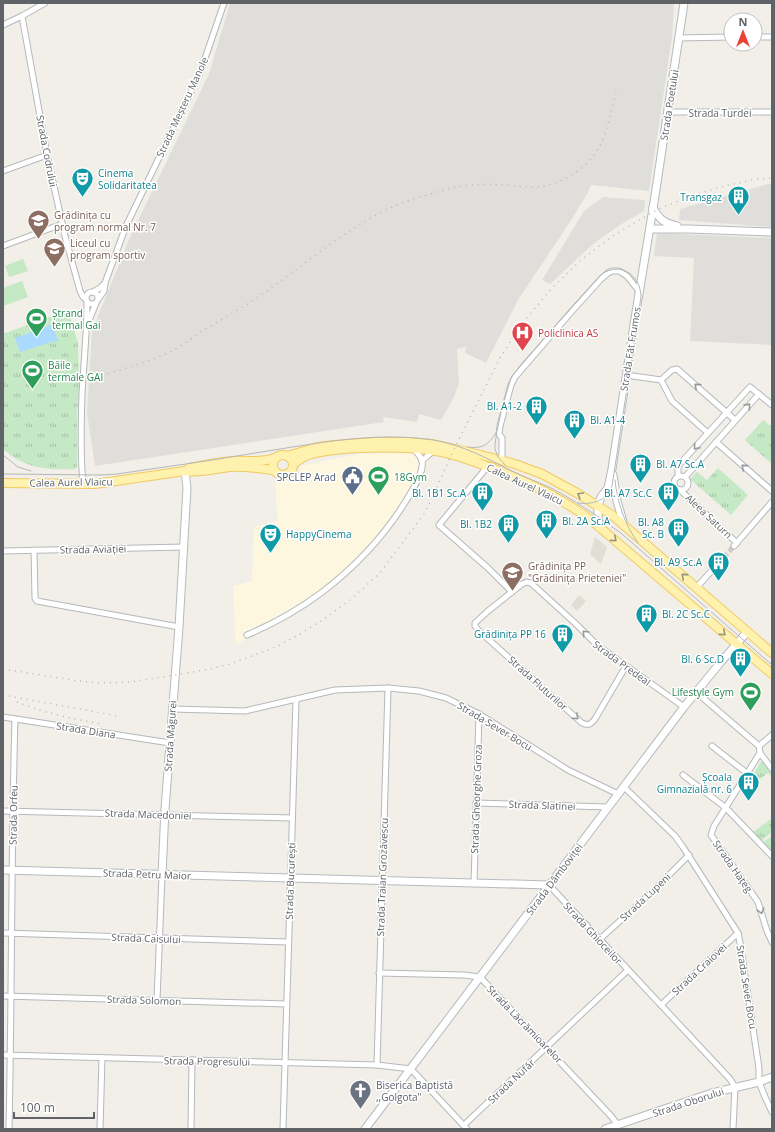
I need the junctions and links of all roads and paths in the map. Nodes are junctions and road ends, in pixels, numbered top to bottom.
1 (45, 3) edge
2 (224, 3) edge
3 (684, 3) edge
4 (22, 16) junction
5 (3, 25) edge
6 (723, 37) edge
7 (679, 38) junction
8 (667, 112) junction
9 (772, 112) edge
10 (47, 155) junction
11 (3, 171) edge
12 (653, 208) junction
13 (62, 224) junction
14 (650, 229) junction
15 (689, 229) junction
16 (772, 232) edge
17 (3, 246) edge
18 (105, 283) junction
19 (79, 285) junction
20 (639, 291) junction
21 (92, 292) junction
22 (87, 300) junction
23 (98, 300) junction
24 (87, 326) junction
25 (626, 375) junction
26 (661, 380) junction
27 (759, 394) junction
28 (772, 405) edge
29 (726, 412) junction
30 (735, 420) junction
31 (708, 433) junction
32 (716, 442) junction
33 (413, 448) junction
34 (433, 451) junction
35 (287, 456) junction
36 (275, 458) junction
37 (422, 461) junction
38 (502, 461) junction
39 (293, 464) junction
40 (488, 466) junction
41 (612, 469) junction
42 (273, 470) junction
43 (186, 472) junction
44 (678, 476) junction
45 (685, 477) junction
46 (3, 483) edge
47 (83, 484) junction
48 (680, 490) junction
49 (772, 491) edge
50 (772, 502) edge
51 (598, 505) junction
52 (624, 524) junction
53 (600, 528) junction
54 (184, 547) junction
55 (34, 550) junction
56 (3, 551) edge
57 (724, 557) tunnel mouth
58 (528, 582) joint
59 (696, 587) junction
60 (512, 592) junction
61 (179, 627) junction
62 (747, 632) junction
63 (247, 635) dead end
64 (736, 644) junction
65 (772, 653) edge
66 (626, 666) junction
67 (772, 674) edge
68 (388, 688) junction
69 (696, 692) junction
70 (296, 700) junction
71 (684, 708) junction
72 (173, 709) junction
73 (479, 714) junction
74 (3, 717) edge
75 (15, 719) junction
76 (772, 735) edge
77 (170, 743) junction
78 (712, 746) dead end
79 (759, 746) junction
80 (760, 754) junction
81 (772, 769) edge
82 (748, 774) junction
83 (683, 776) dead end
84 (624, 787) junction
85 (618, 794) junction
86 (476, 803) junction
87 (608, 807) junction
88 (726, 808) junction
89 (3, 811) edge
90 (13, 811) junction
91 (165, 815) junction
92 (292, 818) junction
93 (689, 855) junction
94 (772, 856) edge
95 (3, 870) edge
96 (12, 870) junction
97 (162, 875) junction
98 (290, 878) junction
99 (382, 880) junction
100 (474, 883) junction
101 (549, 885) junction
102 (3, 933) edge
103 (12, 933) junction
104 (738, 933) junction
105 (160, 938) junction
106 (600, 939) junction
107 (288, 942) junction
108 (772, 942) edge
109 (628, 970) junction
110 (379, 973) junction
111 (480, 977) junction
112 (3, 996) edge
113 (11, 996) junction
114 (157, 1000) junction
115 (286, 1004) junction
116 (661, 1005) junction
117 (547, 1047) junction
118 (3, 1055) edge
119 (11, 1055) junction
120 (102, 1058) junction
121 (192, 1060) junction
122 (285, 1062) junction
123 (377, 1065) junction
124 (411, 1069) junction
125 (772, 1077) edge
126 (759, 1082) junction
127 (735, 1087) junction
128 (772, 1112) edge
129 (465, 1127) edge
130 (618, 1127) edge
131 (9, 1129) edge
132 (100, 1129) edge
133 (191, 1129) edge
134 (283, 1129) edge
135 (365, 1129) edge
136 (605, 1129) edge
137 (733, 1129) edge

1 - 4 street
2 - 18 street, Strada Meșteru Manole
3 - 7 street, Strada Poetului
4 - 5 street
4 - 10 street, Strada Codrului
6 - 7 street
7 - 8 street, Strada Poetului
8 - 9 street, Strada Turdei
8 - 12 street, Strada Poetului
10 - 11 street
10 - 13 street, Strada Codrului
12 - 14 street, Strada Poetului
12 - 15 street
13 - 17 street
13 - 19 street, Strada Codrului
14 - 15 street
14 - 20 street, Strada Făt Frumos
15 - 16 street
18 - 21 street
18 - 23 street, Strada Meșteru Manole
19 - 21 street
19 - 22 street, Strada Codrului
20 - 25 street, Strada Făt Frumos
20 - 38 street
21 - 22 street
21 - 23 street
22 - 23 street
22 - 24 street
23 - 24 street, Strada Meșteru Manole
24 - 47 street
25 - 26 street
25 - 41 street, Strada Făt Frumos
29 -> 26 street
26 - 31 street
27 - 28 street
27 - 29 street
30 -> 27 street
29 - 30 street
29 - 31 street
30 - 32 street
31 -> 44 street
32 - 45 street
49 -> 32 street
33 - 34 main road, Calea Aurel Vlaicu
33 - 37 street
33 - 39 main road, Calea Aurel Vlaicu
34 - 37 street
34 - 40 main road, Calea Aurel Vlaicu
35 - 36 main road, Calea Aurel Vlaicu
35 - 38 main road, Calea Aurel Vlaicu
35 - 39 main road
36 - 42 main road
36 - 43 main road, Calea Aurel Vlaicu
37 - 63 street
51 -> 38 main road, Calea Aurel Vlaicu
39 - 42 main road, Calea Aurel Vlaicu
40 - 53 main road, Calea Aurel Vlaicu
40 - 60 street
41 - 51 street, Strada Făt Frumos
41 - 52 street, Strada Făt Frumos
42 - 43 main road, Calea Aurel Vlaicu
43 - 47 main road, Calea Aurel Vlaicu
43 - 54 street, Strada Măgurei
44 - 45 street
44 - 48 street
45 - 48 street
46 - 47 main road, Calea Aurel Vlaicu
48 - 50 street, Aleea Saturn
51 - 52 main road, Calea Aurel Vlaicu
51 - 53 street
59 -> 52 main road, Calea Aurel Vlaicu
53 -> 64 main road, Calea Aurel Vlaicu
54 - 55 street, Strada Aviației
54 - 61 street, Strada Măgurei
55 - 56 street, Strada Aviației
55 - 61 street
57 - 59 street
58 - 60 street, Strada Fluturilor
66 -> 58 street, Strada Predeal
59 - 62 main road, Calea Aurel Vlaicu
60 -> 66 street, Strada Fluturilor
61 - 72 street, Strada Măgurei
62 - 64 street, Strada Dâmboviței
62 - 65 main road, Calea Aurel Vlaicu
64 - 67 main road, Calea Aurel Vlaicu
64 - 69 street, Strada Dâmboviței
66 - 71 street, Strada Predeal
68 - 70 street, Strada Sever Bocu
68 - 73 street, Strada Sever Bocu
68 - 99 street, Strada Traian Grozăvescu
69 - 71 street, Strada Dâmboviței
69 - 79 street
70 - 72 street, Strada Sever Bocu
70 - 92 street, Strada București
71 - 84 street, Strada Dâmboviței
72 - 77 street, Strada Măgurei
73 - 85 street, Strada Sever Bocu
73 - 86 street, Strada Gheorghe Groza
74 - 75 street, Strada Diana
75 - 77 street, Strada Diana
75 - 90 street, Strada Orfeu
76 - 79 street
77 - 91 street, Strada Măgurei
78 - 82 street
79 - 80 street
80 - 81 street
80 - 82 street, Strada Hațeg
82 - 88 street, Strada Hațeg
83 - 88 street
84 - 85 street, Strada Dâmboviței
84 - 93 street, Strada Sever Bocu
85 - 87 street, Strada Dâmboviței
86 - 87 street, Strada Slatinei
86 - 100 street, Strada Gheorghe Groza
87 - 101 street, Strada Dâmboviței
88 - 94 street
88 -> 108 street, Strada Hațeg
89 - 90 street, Strada Macedoniei
90 - 91 street, Strada Macedoniei
90 - 96 street, Strada Orfeu
91 - 92 street, Strada Macedoniei
91 - 97 street, Strada Măgurei
92 - 98 street, Strada București
93 - 104 street, Strada Sever Bocu
93 - 106 street, Strada Lupeni
95 - 96 street, Strada Petru Maior
96 - 97 street, Strada Petru Maior
96 - 103 street, Strada Orfeu
97 - 98 street, Strada Petru Maior
97 - 105 street, Strada Măgurei
98 - 99 street
98 - 107 street, Strada București
99 - 100 street
99 - 110 street, Strada Traian Grozăvescu
100 - 101 street
101 - 106 street, Strada Ghioceilor
101 - 111 street, Strada Dâmboviței
102 - 103 street, Strada Caisului
103 - 105 street, Strada Caisului
103 - 113 street, Strada Orfeu
104 - 116 street, Strada Craiovei
104 - 126 street, Strada Sever Bocu
105 - 107 street, Strada Caisului
105 - 114 street, Strada Măgurei
106 - 109 street, Strada Ghioceilor
107 - 115 street, Strada București
109 - 116 street, Strada Ghioceilor
109 - 117 street, Strada Nufăr
110 - 111 street, Strada Lăcrămioarelor
110 - 123 street, Strada Traian Grozăvescu
111 - 117 street, Strada Lăcrămioarelor
111 - 124 street, Strada Dâmboviței
112 - 113 street, Strada Solomon
113 - 114 street, Strada Solomon
113 - 119 street, Strada Orfeu
114 - 115 street, Strada Solomon
115 - 122 street, Strada București
116 - 127 street, Strada Ghioceilor
117 - 129 street, Strada Nufăr
117 - 130 street, Strada Lăcrămioarelor
118 - 119 street, Strada Progresului
119 - 120 street, Strada Progresului
119 - 131 street, Strada Orfeu
120 - 121 street, Strada Progresului
120 - 132 street
121 - 122 street, Strada Progresului
121 - 133 street
122 - 123 street, Strada Progresului
122 - 134 street, Strada București
123 - 124 street, Strada Progresului
124 - 129 street
124 - 135 street, Strada Dâmboviței
125 - 126 street, Strada Oborului
126 - 127 street, Strada Oborului
126 - 128 street, Strada Sever Bocu
127 - 130 street, Strada Oborului
127 - 137 street
130 - 136 street, Strada Oborului

